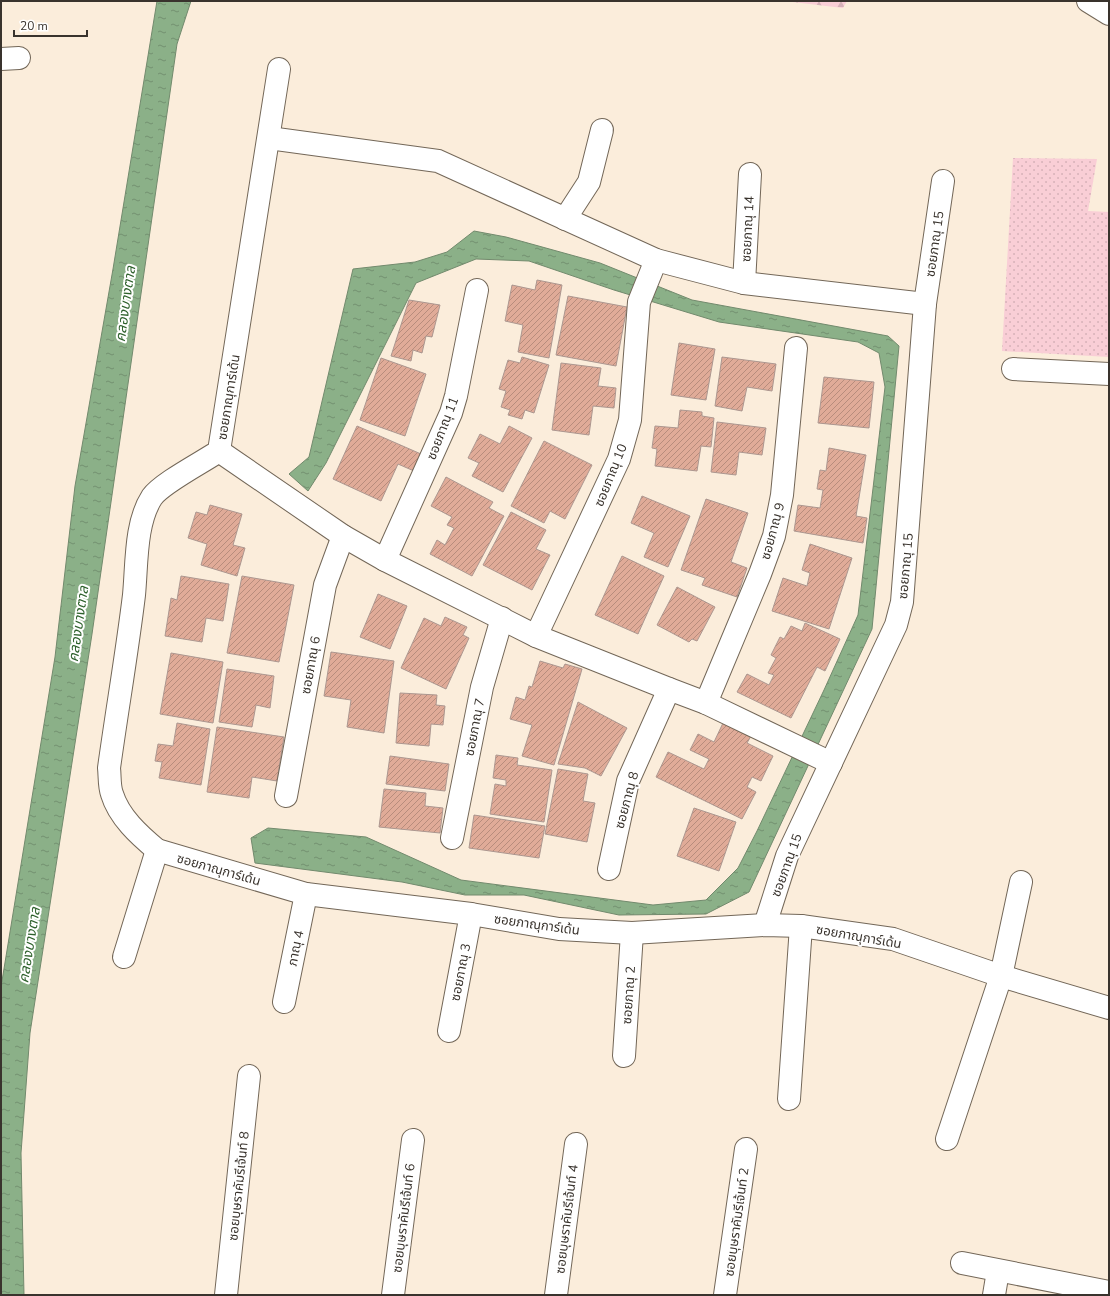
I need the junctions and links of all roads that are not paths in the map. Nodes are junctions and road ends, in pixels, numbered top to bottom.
1 (1088, 1) edge
2 (1109, 14) edge
3 (279, 69) dead end
4 (602, 130) dead end
5 (269, 138) junction
6 (750, 174) dead end
7 (943, 181) dead end
8 (564, 219) junction
9 (652, 269) junction
10 (744, 283) junction
11 (477, 290) dead end
12 (925, 304) junction
13 (796, 348) dead end
14 (1013, 369) dead end
15 (1109, 374) edge
16 (219, 451) junction
17 (343, 536) junction
18 (385, 560) junction
19 (502, 618) junction
20 (536, 636) junction
21 (669, 689) junction
22 (706, 703) junction
23 (824, 760) junction
24 (286, 796) dead end
25 (452, 838) dead end
26 (157, 850) junction
27 (609, 869) dead end
28 (1021, 882) dead end
29 (306, 894) junction
30 (471, 914) junction
31 (765, 925) junction
32 (801, 926) junction
33 (632, 933) junction
34 (124, 957) dead end
35 (1001, 976) junction
36 (284, 1002) dead end
37 (1109, 1008) edge
38 (449, 1031) dead end
39 (624, 1056) dead end
40 (249, 1076) dead end
41 (789, 1099) dead end
42 (947, 1139) dead end
43 (413, 1140) dead end
44 (576, 1144) dead end
45 (746, 1149) dead end
46 (962, 1264) dead end
47 (998, 1271) junction
48 (1109, 1292) edge
49 (226, 1295) edge
50 (393, 1295) edge
51 (556, 1295) edge
52 (725, 1295) edge
53 (994, 1295) edge

1 - 2 street
3 - 5 street, ซอยภาณุการ์เด้น
4 - 8 street
5 - 8 street
5 - 16 street, ซอยภาณุการ์เด้น
6 - 10 street, ซอยภาณุ 14
7 - 12 street, ซอยภาณุ 15
8 - 9 street
9 - 10 street
9 - 20 street, ซอยภาณุ 10
10 - 12 street
11 - 18 street, ซอยภาณุ 11
12 - 23 street, ซอยภาณุ 15
13 - 22 street, ซอยภาณุ 9
14 - 15 street
16 - 17 street
16 - 26 street, ซอยภาณุการ์เด้น
17 - 18 street
17 - 24 street, ซอยภาณุ 6
18 - 19 street
19 - 20 street
19 - 25 street, ซอยภาณุ 7
20 - 21 street
21 - 22 street
21 - 27 street, ซอยภาณุ 8
22 - 23 street
23 - 31 street, ซอยภาณุ 15
26 - 29 street, ซอยภาณุการ์เด้น
26 - 34 street
28 - 35 street
29 - 30 street, ซอยภาณุการ์เด้น
29 - 36 street, ภาณุ 4
30 - 33 street, ซอยภาณุการ์เด้น
30 - 38 street, ซอยภาณุ 3
31 - 32 street, ซอยภาณุการ์เด้น
31 - 33 street, ซอยภาณุการ์เด้น
32 - 35 street, ซอยภาณุการ์เด้น
32 - 41 street
33 - 39 street, ซอยภาณุ 2
35 - 37 street, ซอยภาณุการ์เด้น
35 - 42 street
40 - 49 street, ซอยบุษราคัมรีเจ้นท์ 8
43 - 50 street, ซอยบุษราคัมรีเจ้นท์ 6
44 - 51 street, ซอยบุษราคัมรีเจ้นท์ 4
45 - 52 street, ซอยบุษราคัมรีเจ้นท์ 2
46 - 47 street
47 - 48 street
47 - 53 street

